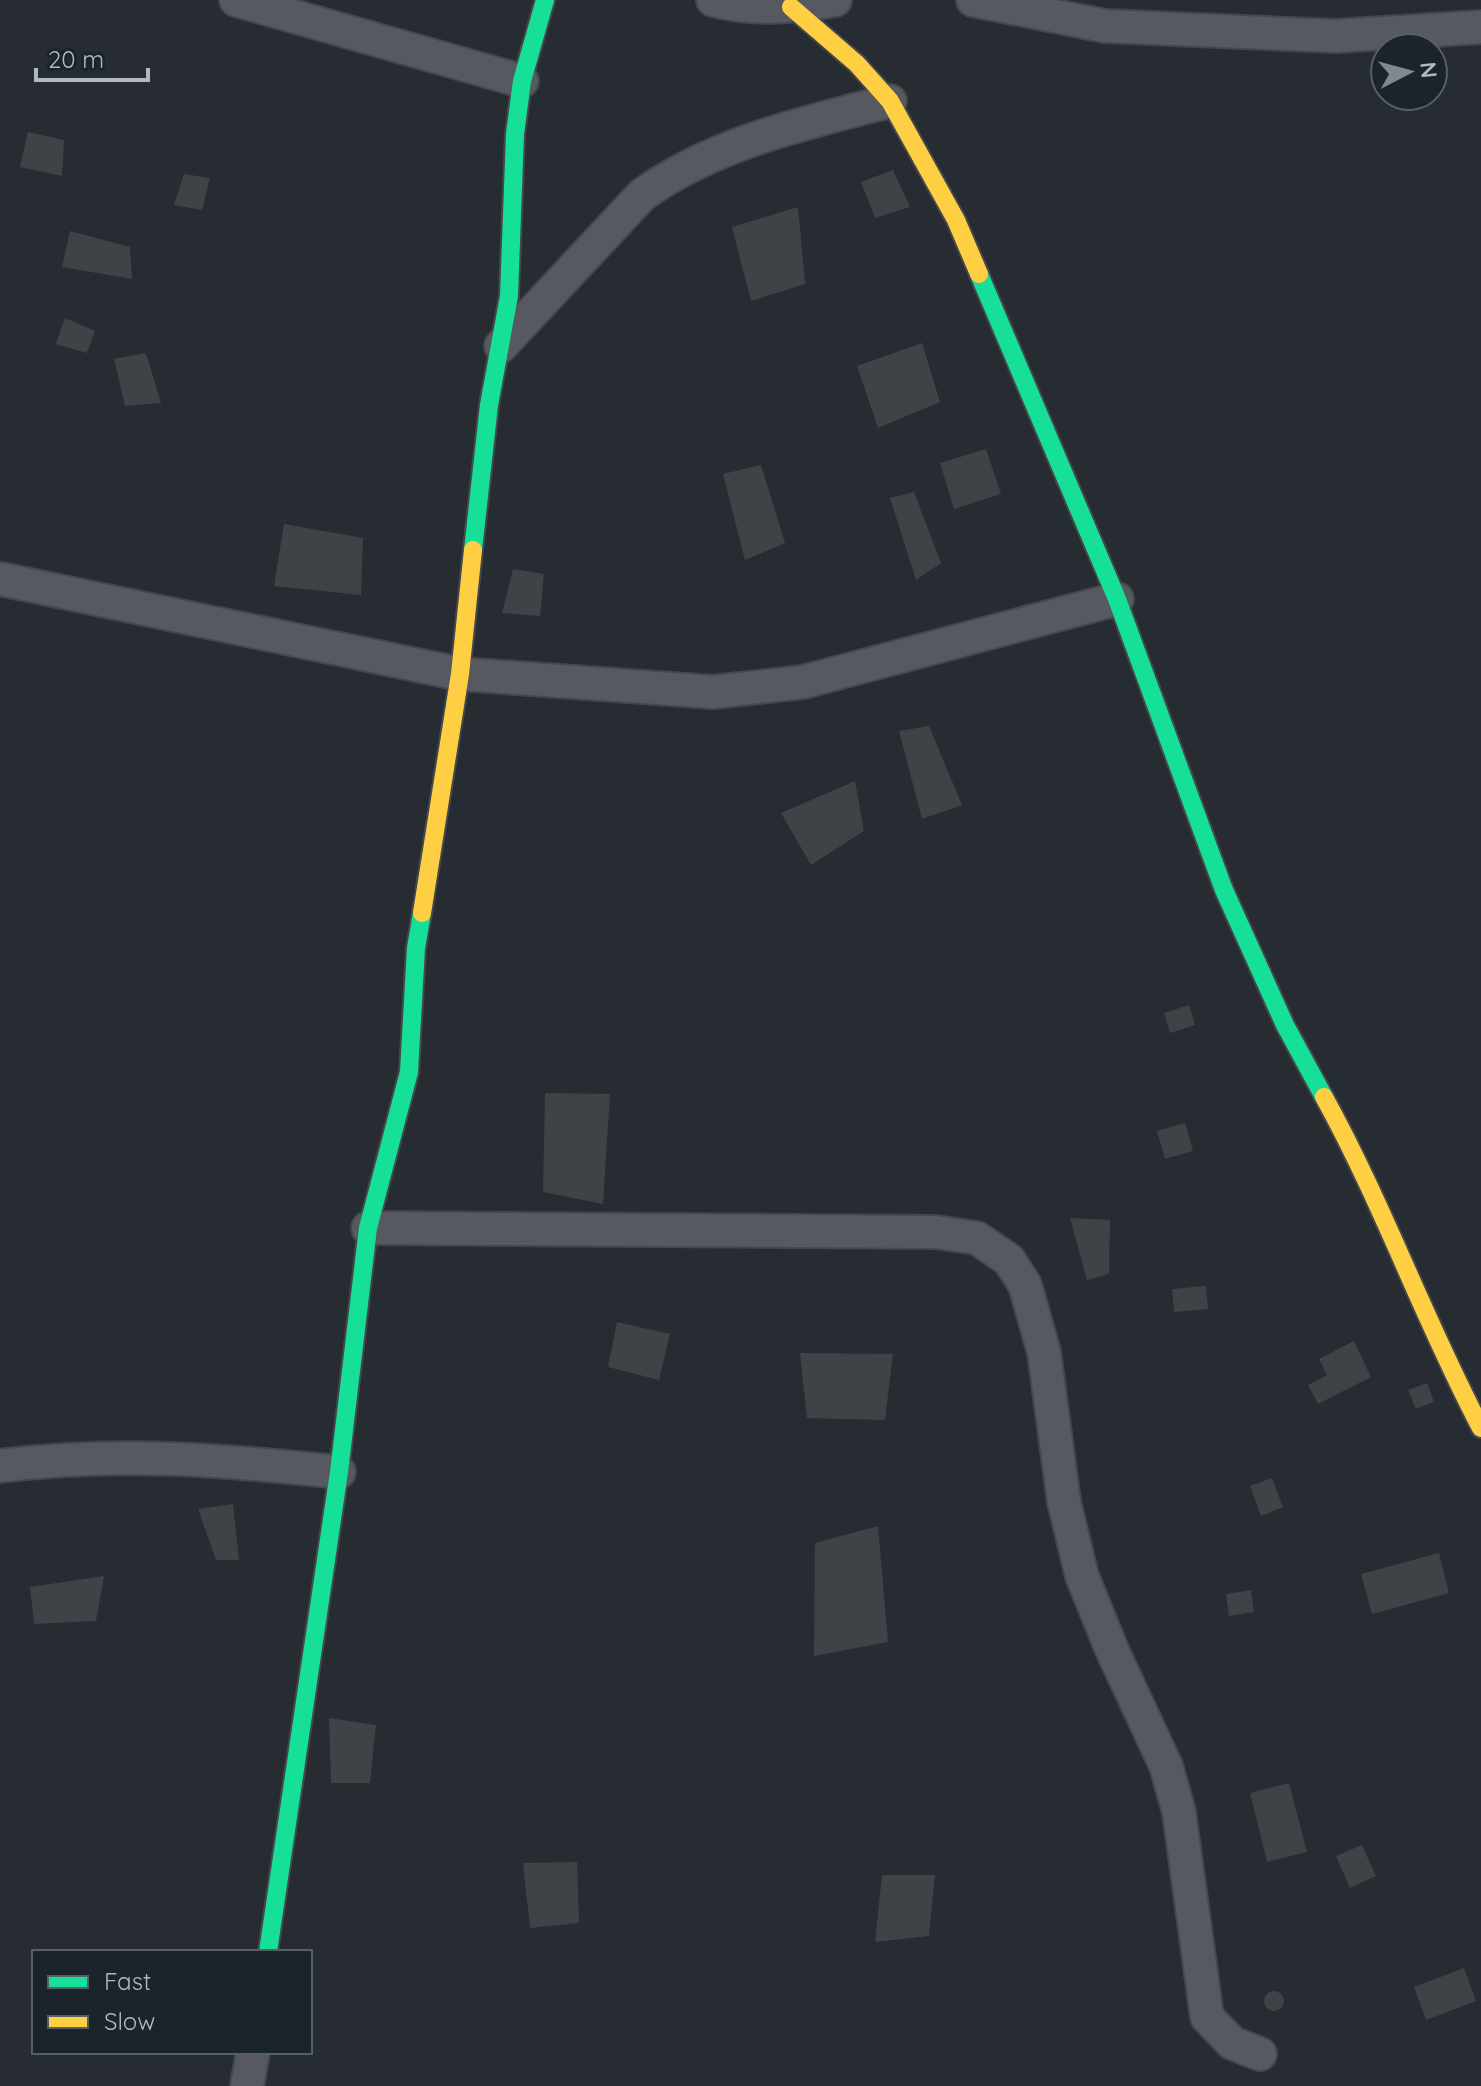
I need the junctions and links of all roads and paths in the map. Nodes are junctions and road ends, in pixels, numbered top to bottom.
1 (236, 0) edge
2 (545, 0) edge
3 (713, 0) edge
4 (835, 0) edge
5 (973, 0) edge
6 (791, 7) junction
7 (1481, 27) edge
8 (522, 81) junction
9 (890, 101) junction
10 (501, 346) junction
11 (0, 579) edge
12 (1117, 599) junction
13 (460, 674) junction
14 (368, 1228) junction
15 (1481, 1428) edge
16 (0, 1466) edge
17 (339, 1472) junction
18 (268, 1950) edge
19 (253, 2054) edge
20 (1260, 2054) dead end
21 (247, 2086) edge

1 - 8 street
2 - 8 street
3 - 6 street
4 - 6 street
5 - 7 street
6 - 9 street
8 - 10 street
9 - 10 street
9 - 12 street
10 - 13 street
11 - 13 street
12 - 13 street
12 - 15 street
13 - 14 street
14 - 17 street
14 - 20 street
16 - 17 street
17 - 18 street
19 - 21 street

